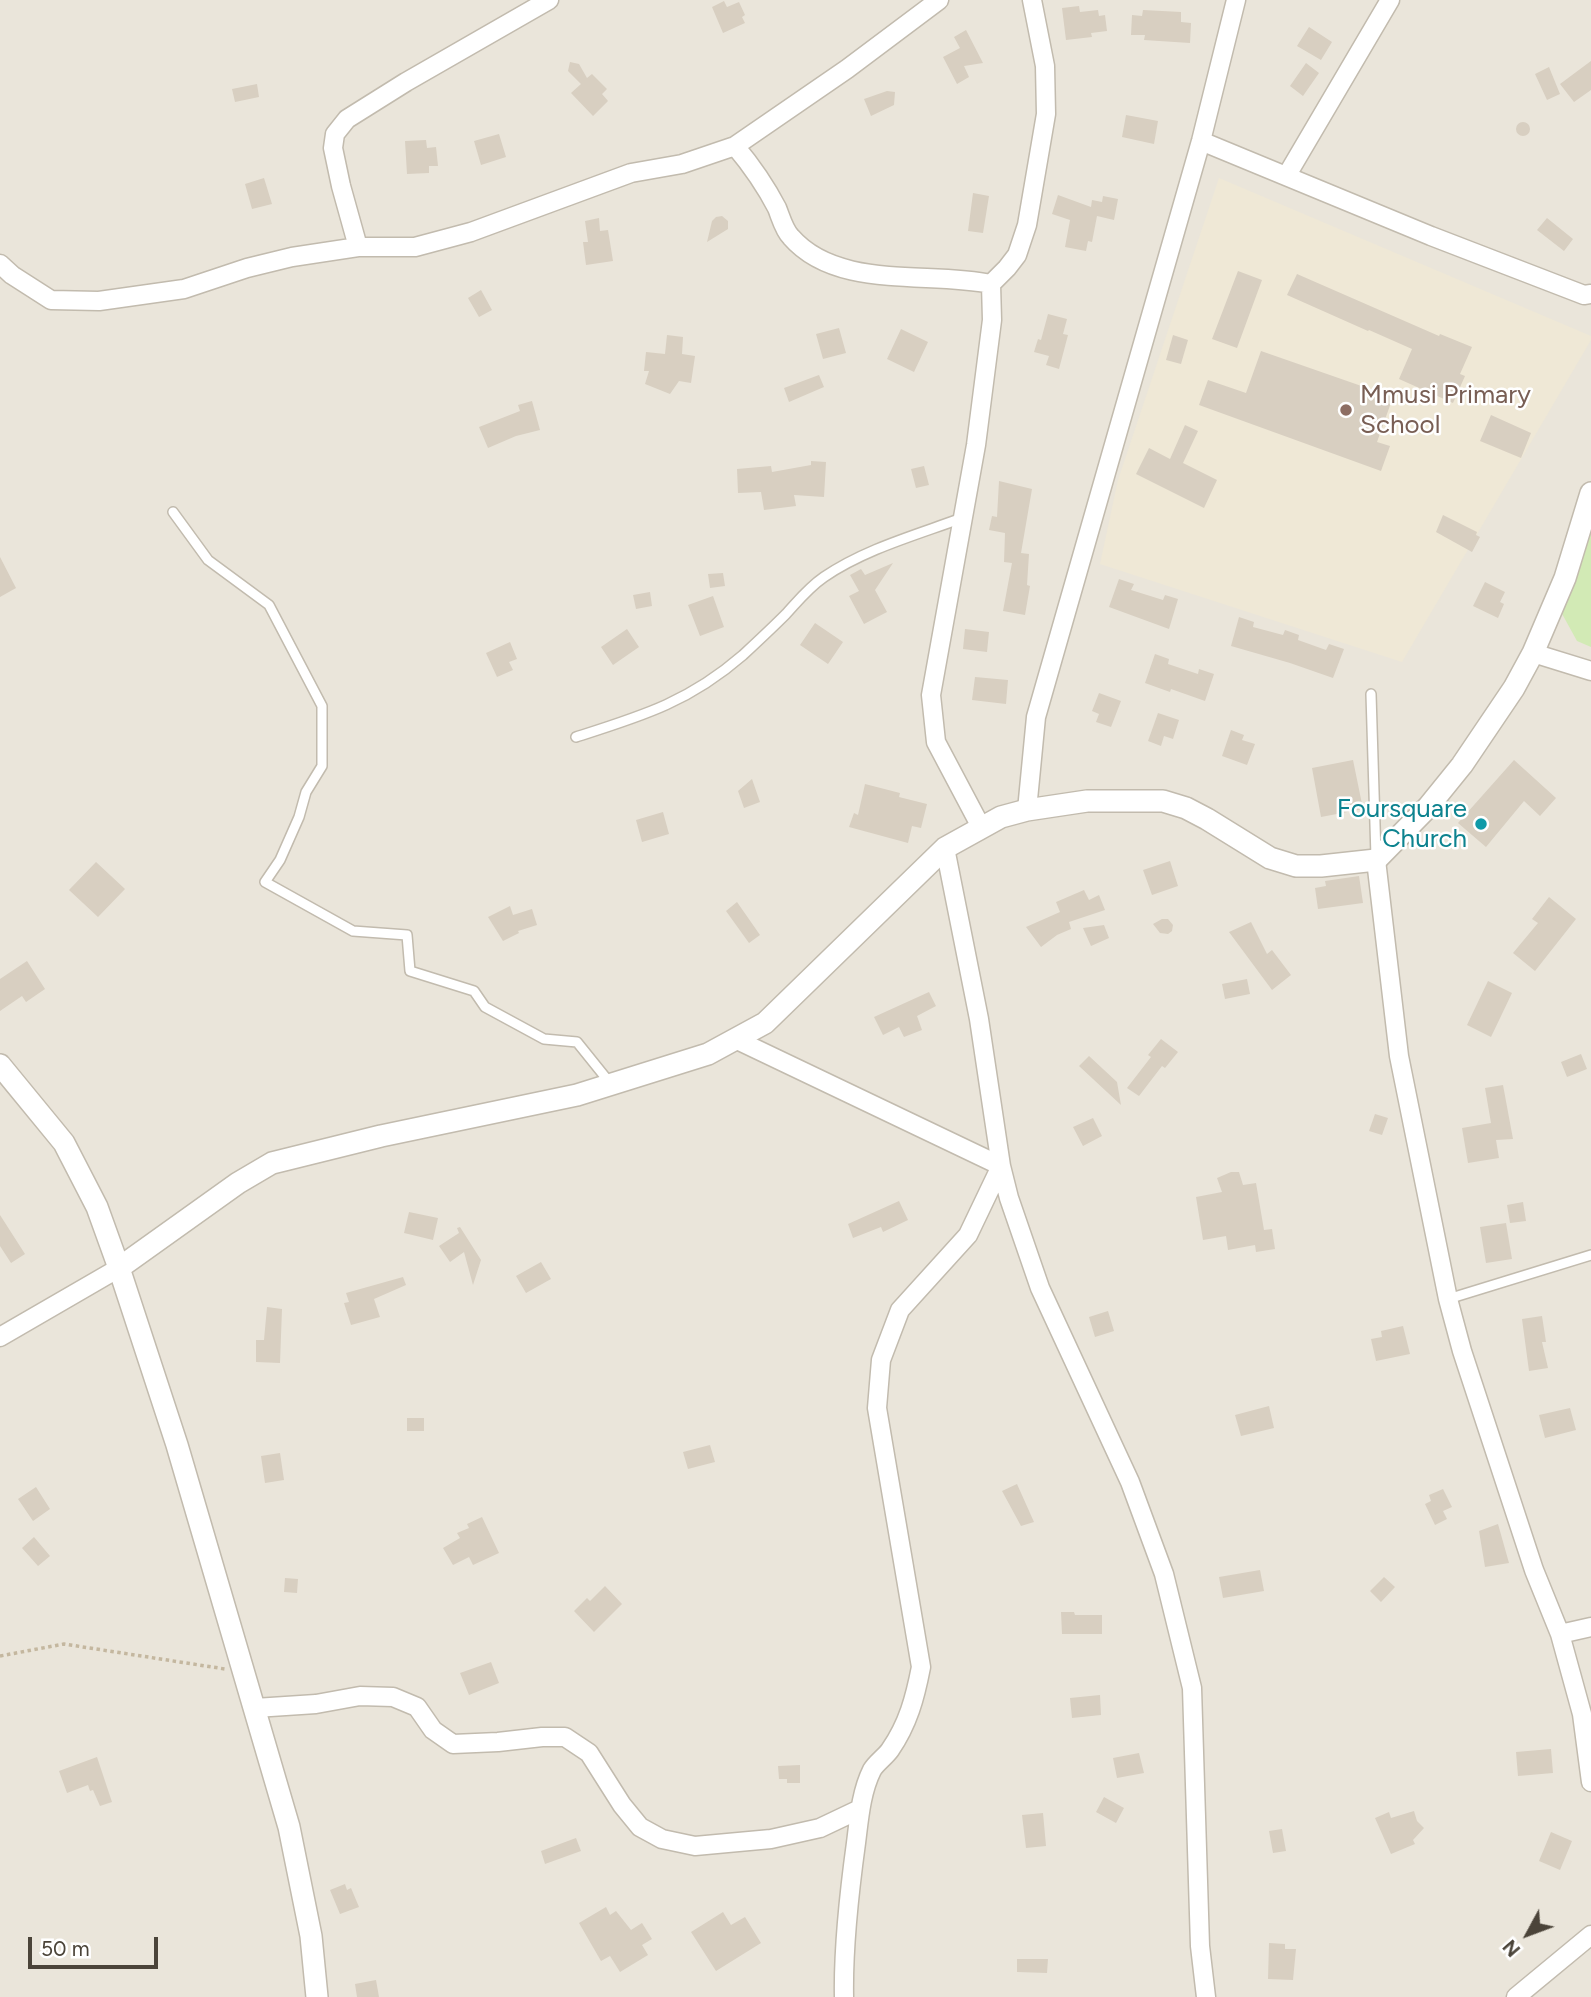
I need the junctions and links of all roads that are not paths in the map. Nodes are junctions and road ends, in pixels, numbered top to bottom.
1 (549, 0) edge
2 (939, 0) edge
3 (1032, 0) edge
4 (1236, 0) edge
5 (1390, 0) edge
6 (1201, 141) junction
7 (735, 146) junction
8 (1287, 175) junction
9 (358, 247) junction
10 (0, 264) edge
11 (991, 284) junction
12 (1589, 297) edge
13 (1591, 494) edge
14 (173, 512) dead end
15 (962, 518) junction
16 (1533, 653) junction
17 (1591, 671) edge
18 (1371, 694) dead end
19 (576, 737) dead end
20 (1027, 810) junction
21 (982, 827) junction
22 (945, 848) junction
23 (1376, 860) junction
24 (736, 1039) junction
25 (0, 1065) edge
26 (611, 1084) junction
27 (1001, 1166) junction
28 (1591, 1255) edge
29 (119, 1268) junction
30 (1448, 1298) junction
31 (0, 1336) edge
32 (1591, 1627) edge
33 (1560, 1634) junction
34 (255, 1708) junction
35 (1591, 1782) edge
36 (860, 1809) junction
37 (1591, 1935) edge
38 (317, 1997) edge
39 (844, 1997) edge
40 (1206, 1997) edge
41 (1516, 1997) edge

1 - 9 street
2 - 7 street
3 - 11 street
4 - 6 street
5 - 8 street
6 - 8 street
6 - 20 street
7 - 9 street
7 - 11 street
8 - 12 street
9 - 10 street
11 - 15 street
13 - 16 street
14 - 26 lane
15 - 19 lane
15 - 21 street
16 - 17 street
16 - 23 street
18 - 23 lane
20 - 21 street
20 - 23 street
21 - 22 street
22 - 24 street
22 - 27 street
23 - 30 street
24 - 26 street
24 - 27 street
25 - 29 street
26 - 29 street
27 - 36 street
27 - 40 street
28 - 30 lane
29 - 31 street
29 - 34 street
30 - 33 street
32 - 33 street
33 - 35 street
34 - 36 street
34 - 38 street
36 - 39 street
37 - 41 street

